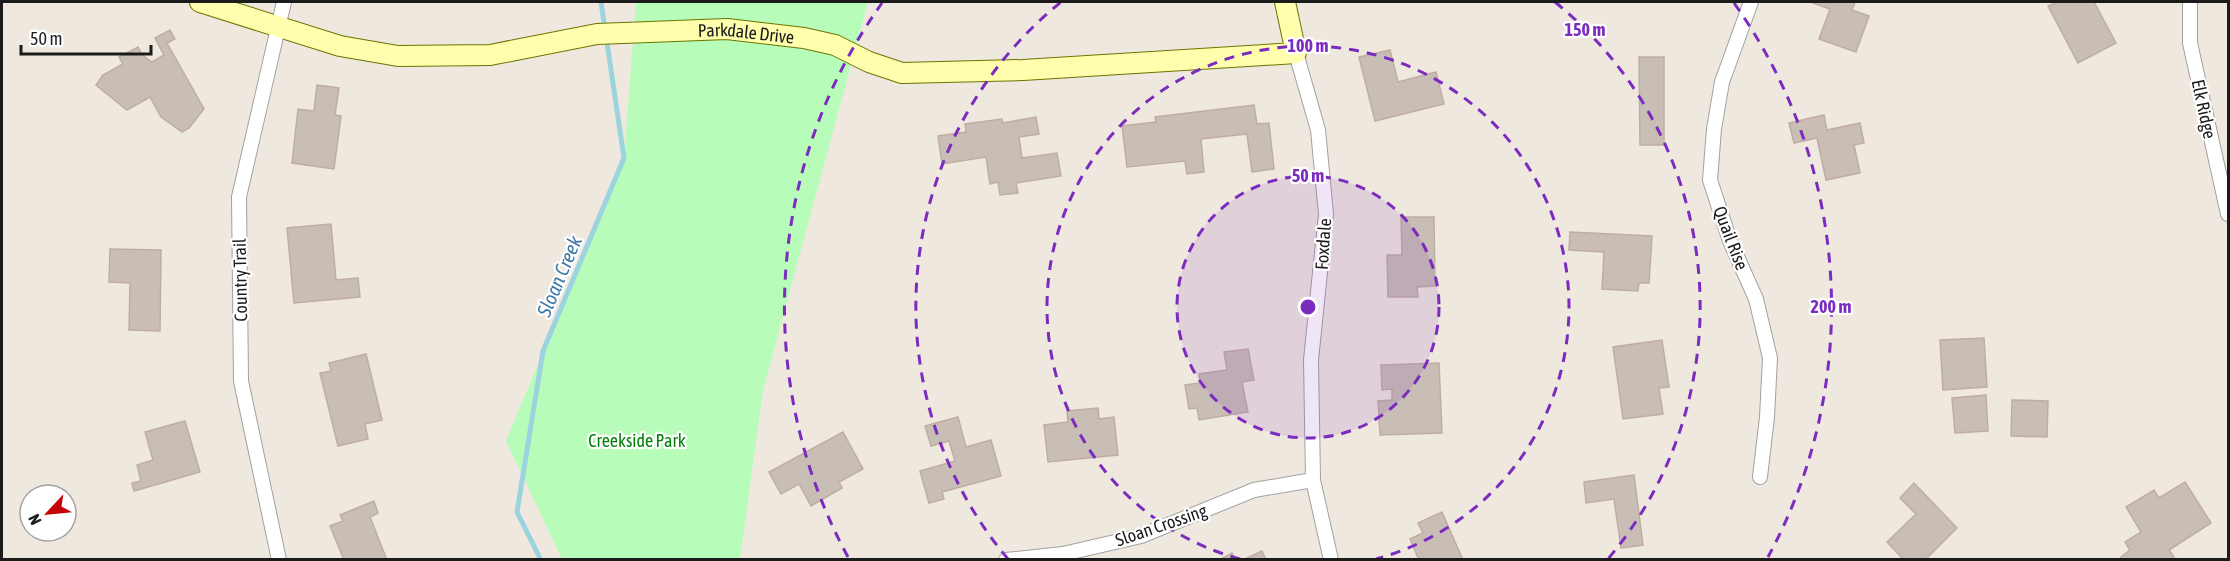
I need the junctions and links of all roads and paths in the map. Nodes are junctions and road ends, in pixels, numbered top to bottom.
1 (200, 2) edge
2 (284, 2) edge
3 (1286, 2) edge
4 (1751, 2) edge
5 (2190, 2) edge
6 (277, 27) junction
7 (1296, 53) junction
8 (2229, 214) edge
9 (1760, 477) dead end
10 (1313, 480) junction
11 (279, 560) edge
12 (1006, 560) edge
13 (1331, 560) edge

1 - 6 street, Parkdale Drive
2 - 6 street, Country Trail
3 - 7 street, Foxdale
4 - 9 street, Quail Rise
5 - 8 street, Elk Ridge
6 - 7 street, Parkdale Drive
6 - 11 street, Country Trail
7 - 10 street, Foxdale
10 - 12 street, Sloan Crossing
10 - 13 street, Foxdale

